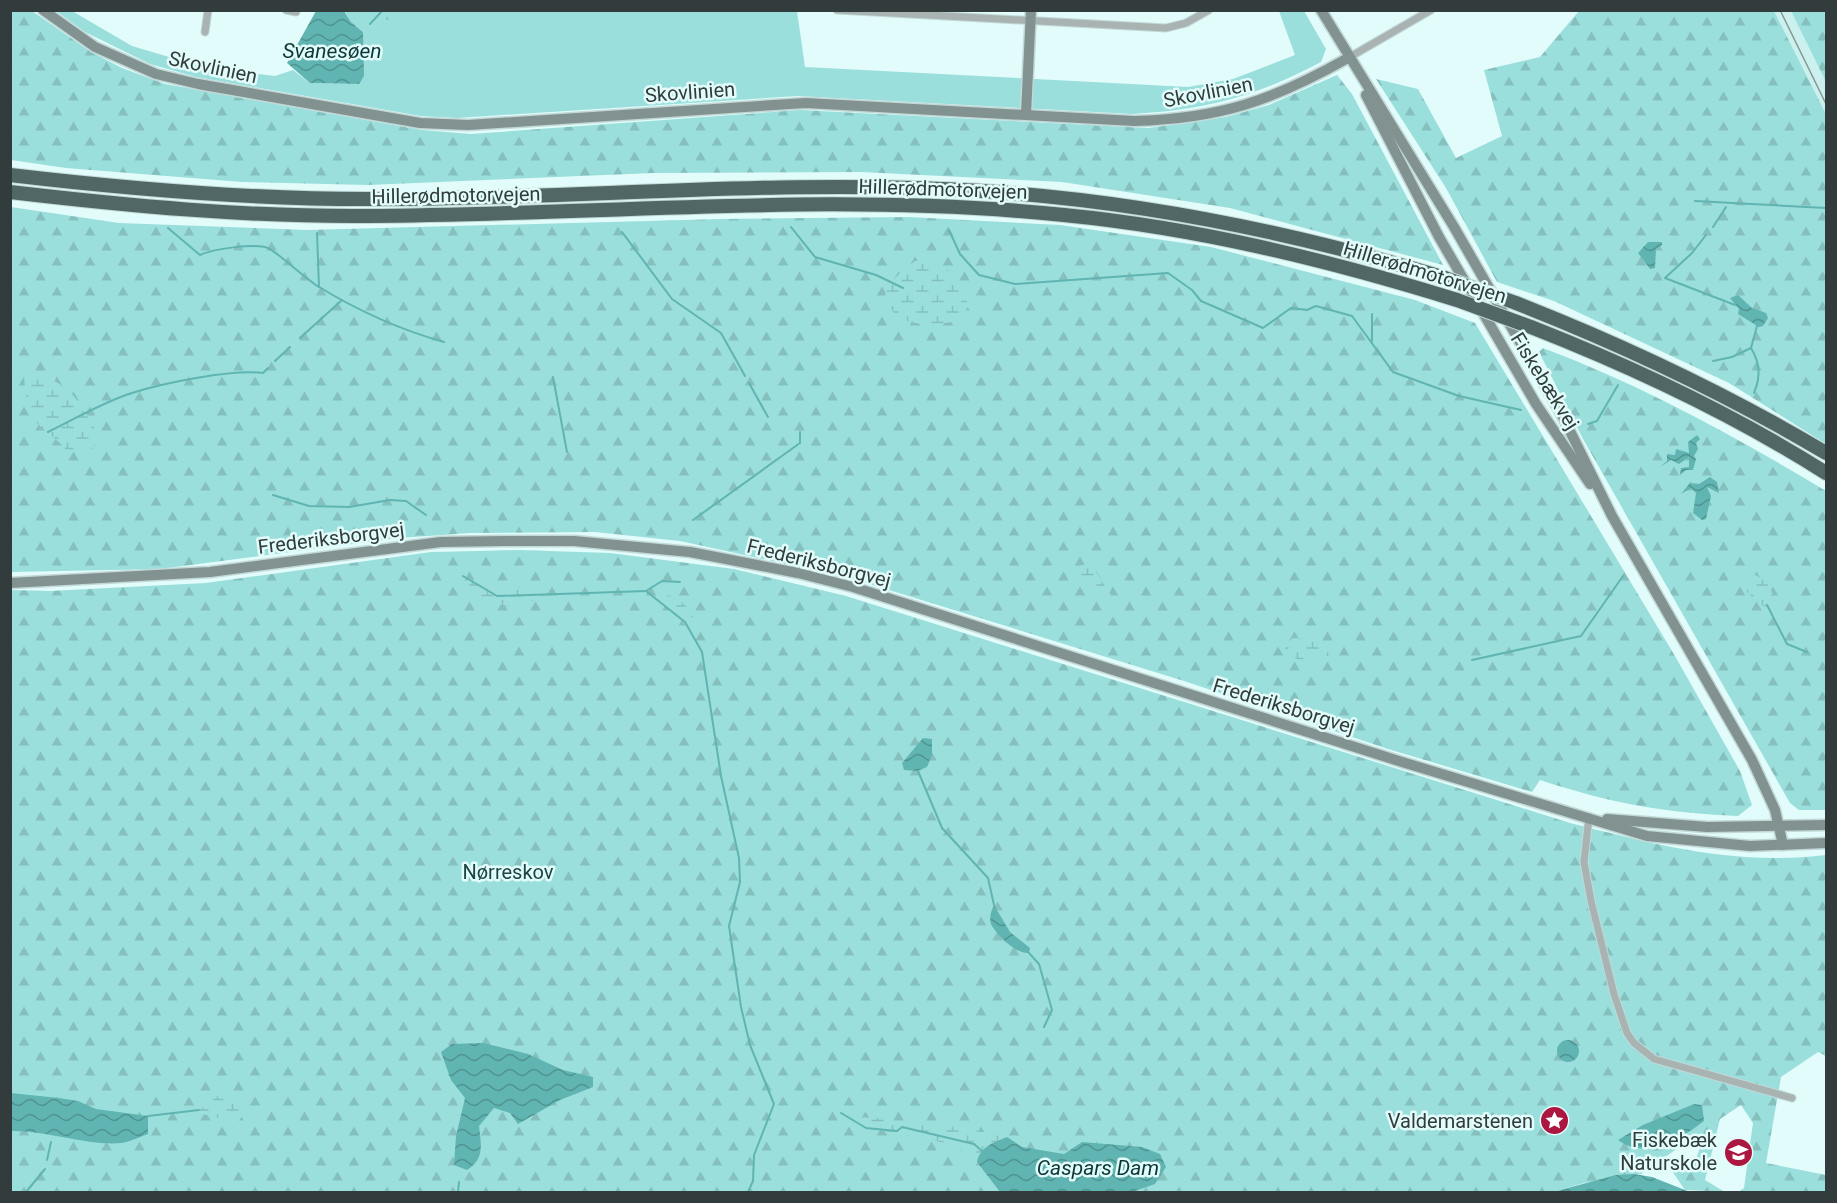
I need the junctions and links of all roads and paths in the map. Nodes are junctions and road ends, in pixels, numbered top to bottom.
1 (43, 10) edge
2 (208, 10) edge
3 (286, 10) edge
4 (837, 10) edge
5 (1031, 10) edge
6 (1209, 10) edge
7 (1321, 10) edge
8 (1431, 10) edge
9 (296, 12) dead end
10 (1031, 23) junction
11 (206, 32) dead end
12 (1348, 58) junction
13 (1355, 70) junction
14 (1026, 114) junction
15 (10, 175) edge
16 (10, 192) edge
17 (1827, 453) edge
18 (1827, 473) edge
19 (1612, 516) junction
20 (10, 584) edge
21 (1589, 817) junction
22 (1827, 825) edge
23 (1780, 827) junction
24 (1827, 843) edge
25 (1783, 845) junction
26 (1792, 1098) dead end

1 - 14 street, Skovlinien
2 - 11 street
3 - 9 street
4 - 10 street
5 - 10 street
6 - 10 street
7 - 12 street, Fiskebækvej
8 - 12 street
10 - 14 street
12 - 13 street, Fiskebækvej
12 - 14 street, Skovlinien
13 - 19 street, Fiskebækvej
13 - 19 street, Fiskebækvej
15 - 17 highway, Hillerødmotorvejen, bridge
16 - 18 highway, Hillerødmotorvejen, bridge
19 - 23 street, Fiskebækvej
20 - 21 street, Frederiksborgvej
21 - 23 street, Frederiksborgvej
21 - 25 street, Frederiksborgvej
21 - 26 street
22 - 23 street, Frederiksborgvej
23 - 25 street, Fiskebækvej
24 - 25 street, Frederiksborgvej

